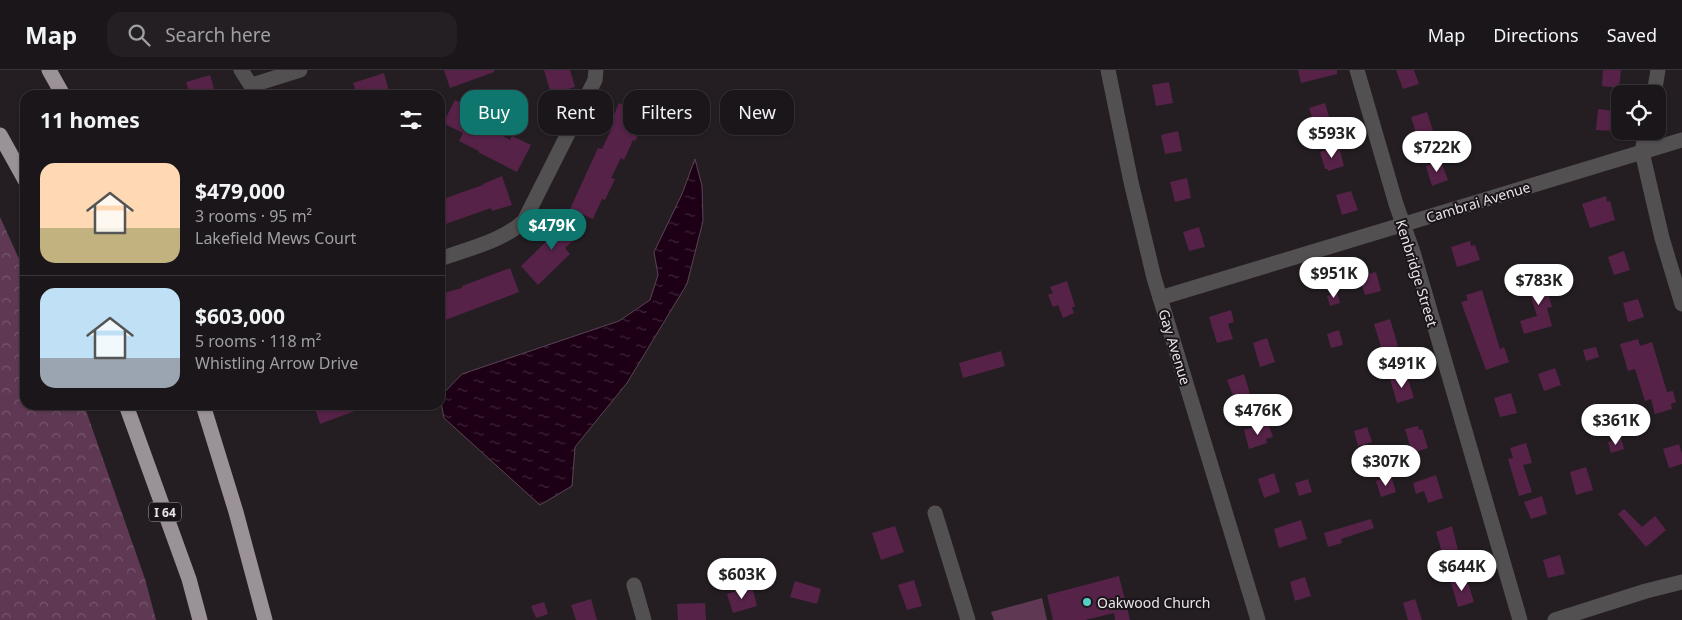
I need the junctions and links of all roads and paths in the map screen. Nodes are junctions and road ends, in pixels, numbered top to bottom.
1 (49, 70) edge
2 (241, 70) edge
3 (300, 70) edge
4 (596, 70) edge
5 (1108, 70) edge
6 (1357, 70) edge
7 (1658, 70) edge
8 (1656, 85) edge
9 (60, 90) edge
10 (254, 90) edge
11 (0, 135) edge
12 (1644, 140) edge
13 (1682, 140) edge
14 (1642, 152) junction
15 (20, 171) edge
16 (1403, 224) junction
17 (445, 257) edge
18 (1160, 298) junction
19 (1682, 304) edge
20 (128, 410) edge
21 (205, 410) edge
22 (935, 513) dead end
23 (1682, 582) edge
24 (634, 585) dead end
25 (200, 620) edge
26 (265, 620) edge
27 (644, 620) edge
28 (968, 620) edge
29 (1258, 620) edge
30 (1520, 620) edge
31 (1555, 620) edge

1 - 9 highway
2 - 10 street
3 - 10 street
4 - 17 street
5 - 18 street, Gay Avenue
6 - 16 street, Kenbridge Street
7 - 8 street
11 - 15 highway
12 - 14 street
13 - 14 street, Cambrai Avenue
14 - 16 street, Cambrai Avenue
14 - 19 street
16 - 18 street, Cambrai Avenue
16 - 30 street, Kenbridge Street
18 - 29 street, Gay Avenue
20 - 25 highway, I 64
21 - 26 highway
22 - 28 street
23 - 31 street
24 - 27 street

